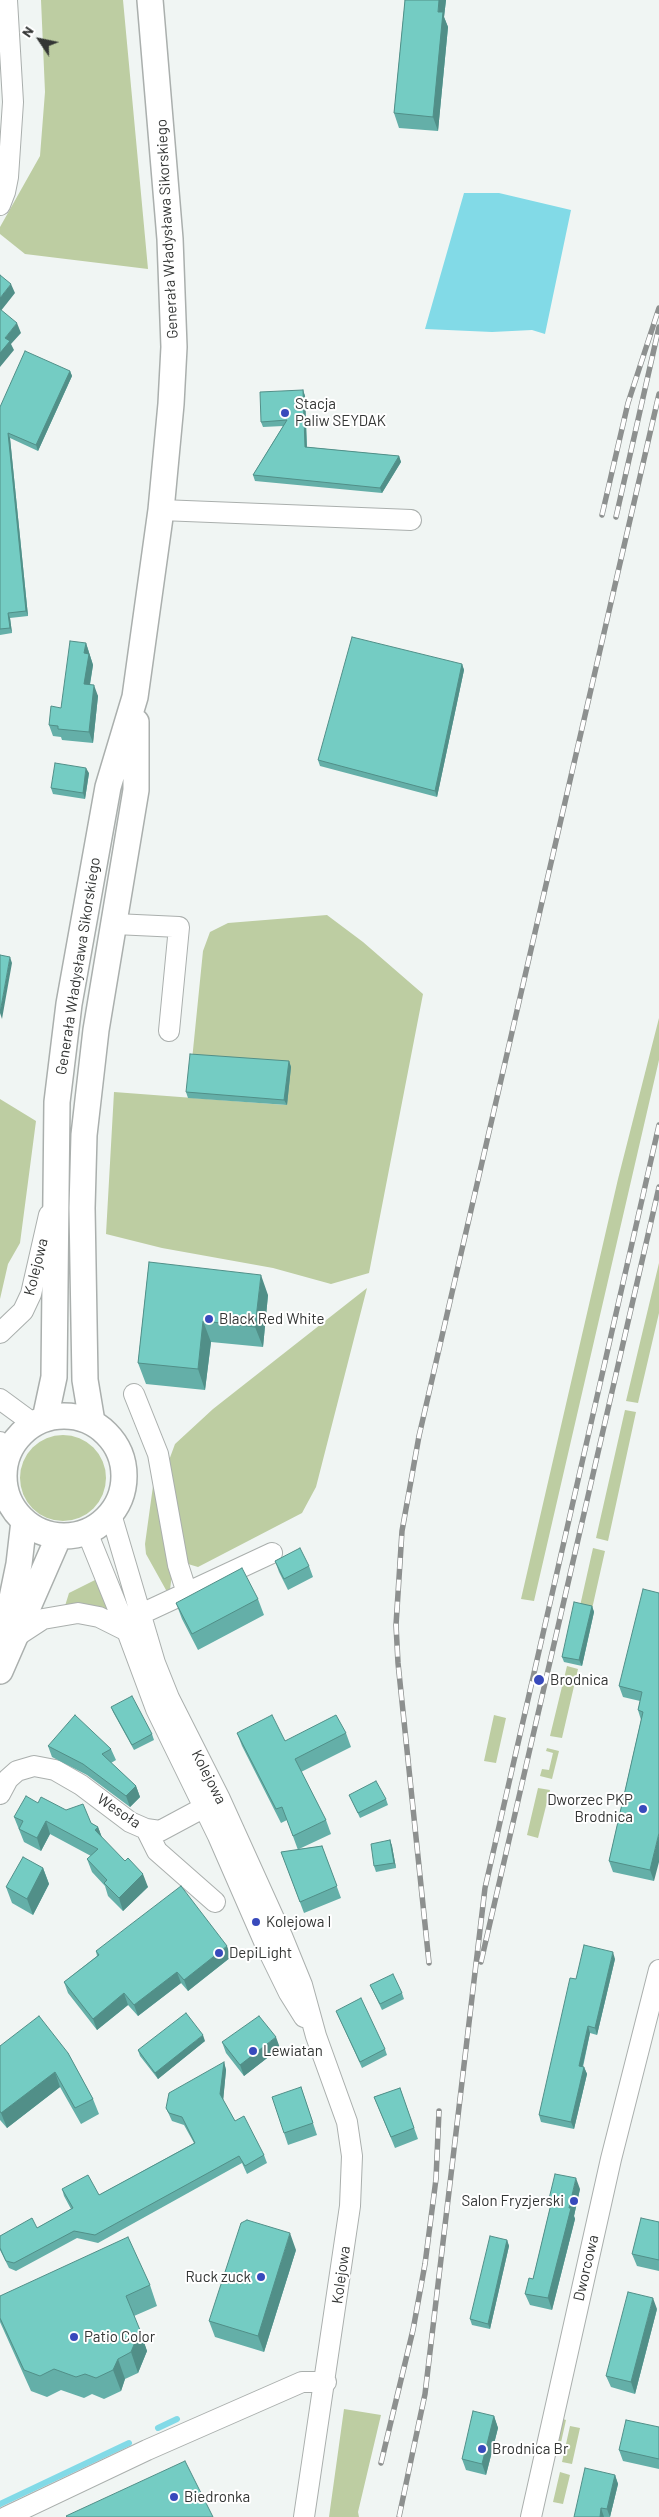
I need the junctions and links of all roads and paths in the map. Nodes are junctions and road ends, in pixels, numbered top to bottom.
1 (8, 0) edge
2 (150, 0) edge
3 (0, 205) edge
4 (161, 510) junction
5 (411, 520) dead end
6 (135, 697) junction
7 (114, 924) junction
8 (169, 1031) dead end
9 (54, 1191) junction
10 (0, 1333) edge
11 (134, 1394) dead end
12 (0, 1399) edge
13 (39, 1421) junction
14 (92, 1422) junction
15 (4, 1449) edge
16 (111, 1514) junction
17 (24, 1521) junction
18 (86, 1532) junction
19 (59, 1536) junction
20 (272, 1553) dead end
21 (187, 1593) junction
22 (133, 1623) junction
23 (17, 1636) junction
24 (0, 1657) edge
25 (0, 1671) edge
26 (0, 1794) edge
27 (212, 1803) junction
28 (146, 1829) junction
29 (215, 1902) dead end
30 (659, 1970) edge
31 (653, 2014) edge
32 (326, 2382) junction
33 (6, 2517) edge
34 (304, 2517) edge
35 (532, 2517) edge

1 - 3 street
2 - 4 main road, Generała Władysława Sikorskiego
4 - 5 street
4 - 6 main road, Generała Władysława Sikorskiego
6 - 7 main road, Generała Władysława Sikorskiego
6 - 9 main road, Generała Władysława Sikorskiego
7 - 8 street
7 - 14 main road, Generała Władysława Sikorskiego
9 - 10 street, Kolejowa
9 - 13 main road, Generała Władysława Sikorskiego
11 - 21 street
12 - 13 street
13 - 14 main road
13 - 15 main road
14 - 16 main road
15 - 17 main road
16 - 18 main road
16 - 22 street, Kolejowa
17 - 19 main road
17 - 24 main road
18 - 19 main road
18 - 22 street, Kolejowa
19 - 23 main road
20 - 21 street
21 - 22 street
22 - 23 street
22 - 27 street, Kolejowa
23 - 25 main road
26 - 28 street, Wesoła
27 - 28 street, Wesoła
27 - 32 street, Kolejowa
28 - 29 street
30 - 31 street, Dworcowa
31 - 35 street, Dworcowa
32 - 33 street
32 - 34 street, Kolejowa

